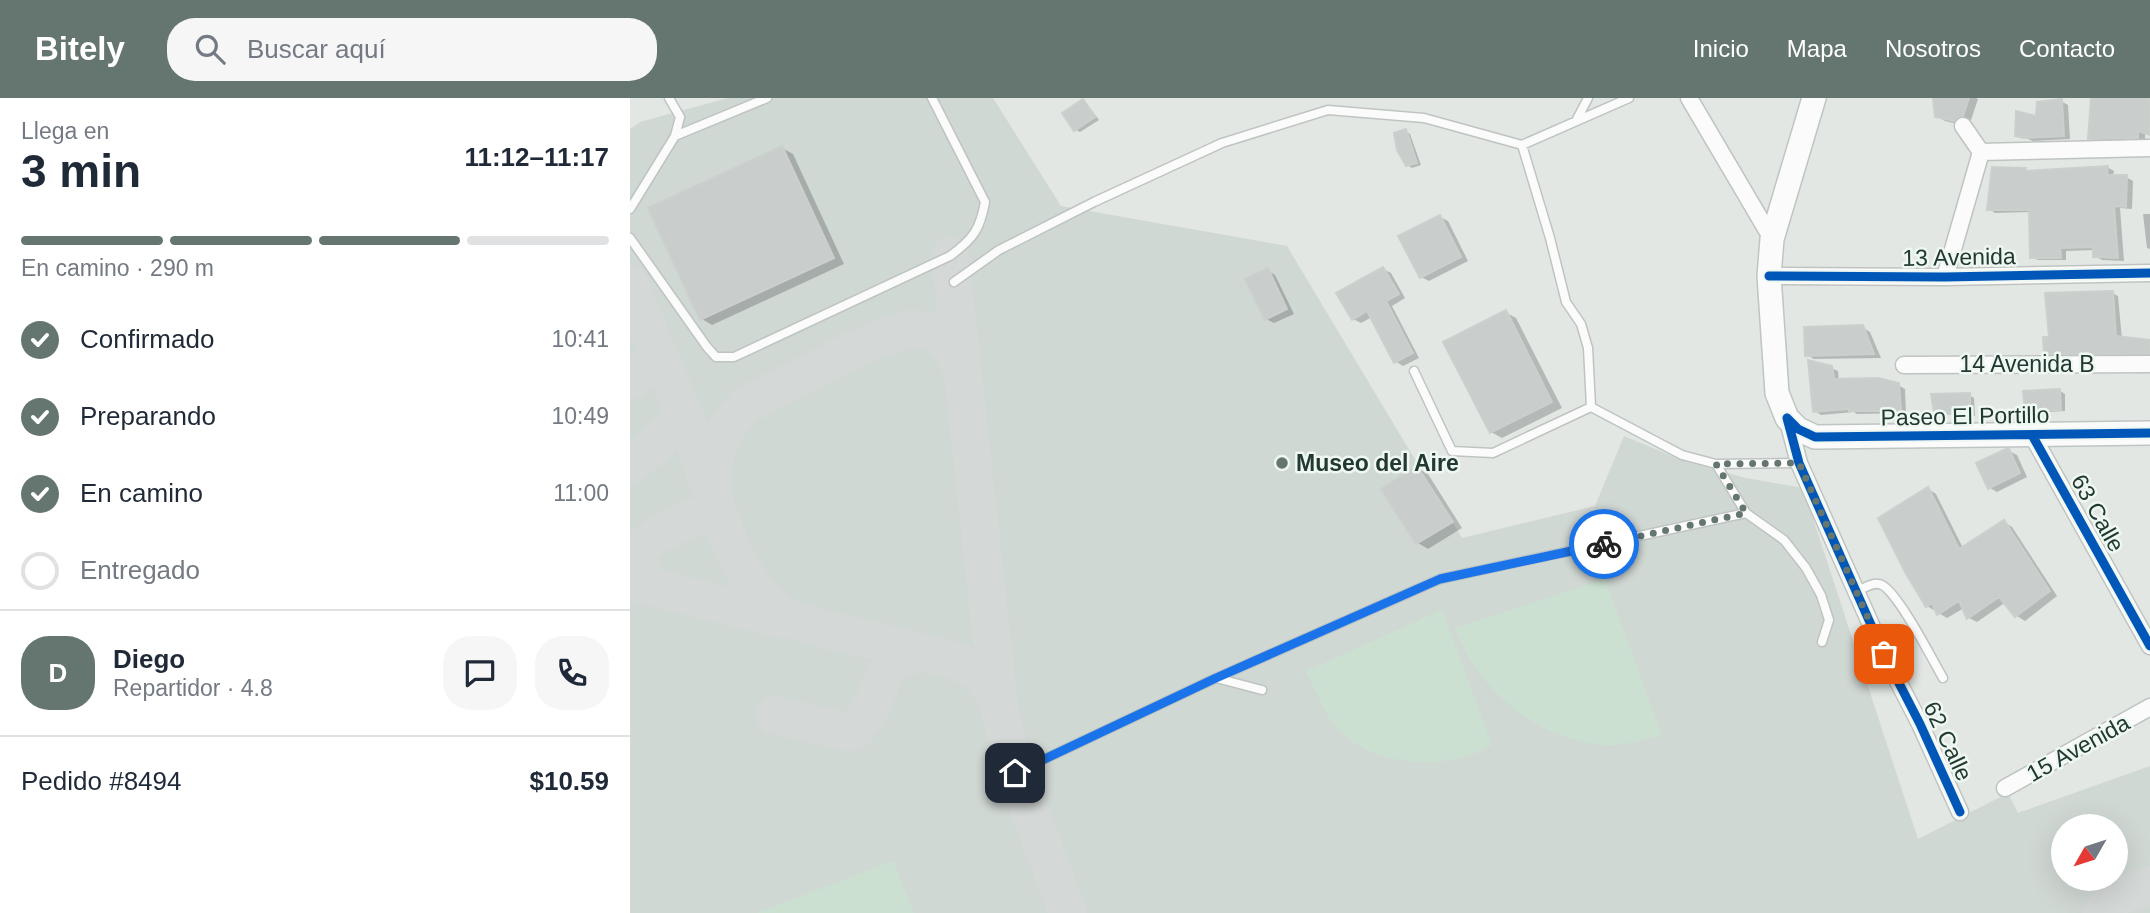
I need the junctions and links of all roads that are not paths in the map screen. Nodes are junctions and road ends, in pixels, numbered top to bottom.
1 (669, 98) edge
2 (767, 98) edge
3 (932, 98) edge
4 (1588, 98) edge
5 (1629, 98) edge
6 (1689, 98) edge
7 (1814, 98) edge
8 (1576, 121) junction
9 (1964, 126) dead end
10 (675, 136) junction
11 (1522, 145) junction
12 (2150, 148) edge
13 (1981, 152) junction
14 (630, 209) edge
15 (630, 238) edge
16 (1772, 239) junction
17 (2150, 273) edge
18 (1769, 276) junction
19 (1945, 277) junction
20 (954, 282) dead end
21 (2150, 364) edge
22 (1904, 365) dead end
23 (1414, 371) dead end
24 (1591, 407) junction
25 (1787, 418) junction
26 (2150, 433) edge
27 (2032, 435) junction
28 (1799, 463) junction
29 (1716, 464) junction
30 (1746, 513) junction
31 (1856, 592) junction
32 (1822, 642) dead end
33 (2150, 646) edge
34 (1216, 678) junction
35 (1943, 678) dead end
36 (1262, 690) dead end
37 (2150, 707) edge
38 (1015, 773) dead end
39 (2005, 789) dead end
40 (1960, 812) dead end

1 - 10 lane
2 - 10 lane
3 - 15 lane
4 - 8 lane
5 - 8 lane
6 - 16 street
7 - 16 main road
8 - 11 lane
9 - 13 street
10 - 14 lane
11 - 20 lane
11 - 24 lane
12 - 13 street
13 - 19 street
16 - 18 main road
17 - 19 street, 13 Avenida
18 - 19 street, 13 Avenida
18 - 25 main road
21 - 22 street, 14 Avenida B
23 - 24 lane
24 - 29 lane
25 - 27 main road, Paseo El Portillo
25 - 28 street, 62 Calle
26 - 27 main road, Paseo El Portillo
27 - 33 street, 63 Calle
28 - 29 lane
28 - 31 street, 62 Calle
29 - 30 lane
30 - 32 lane
30 - 34 lane
31 - 35 lane
31 - 40 street, 62 Calle
34 - 36 lane
34 - 38 lane
37 - 39 street, 15 Avenida

